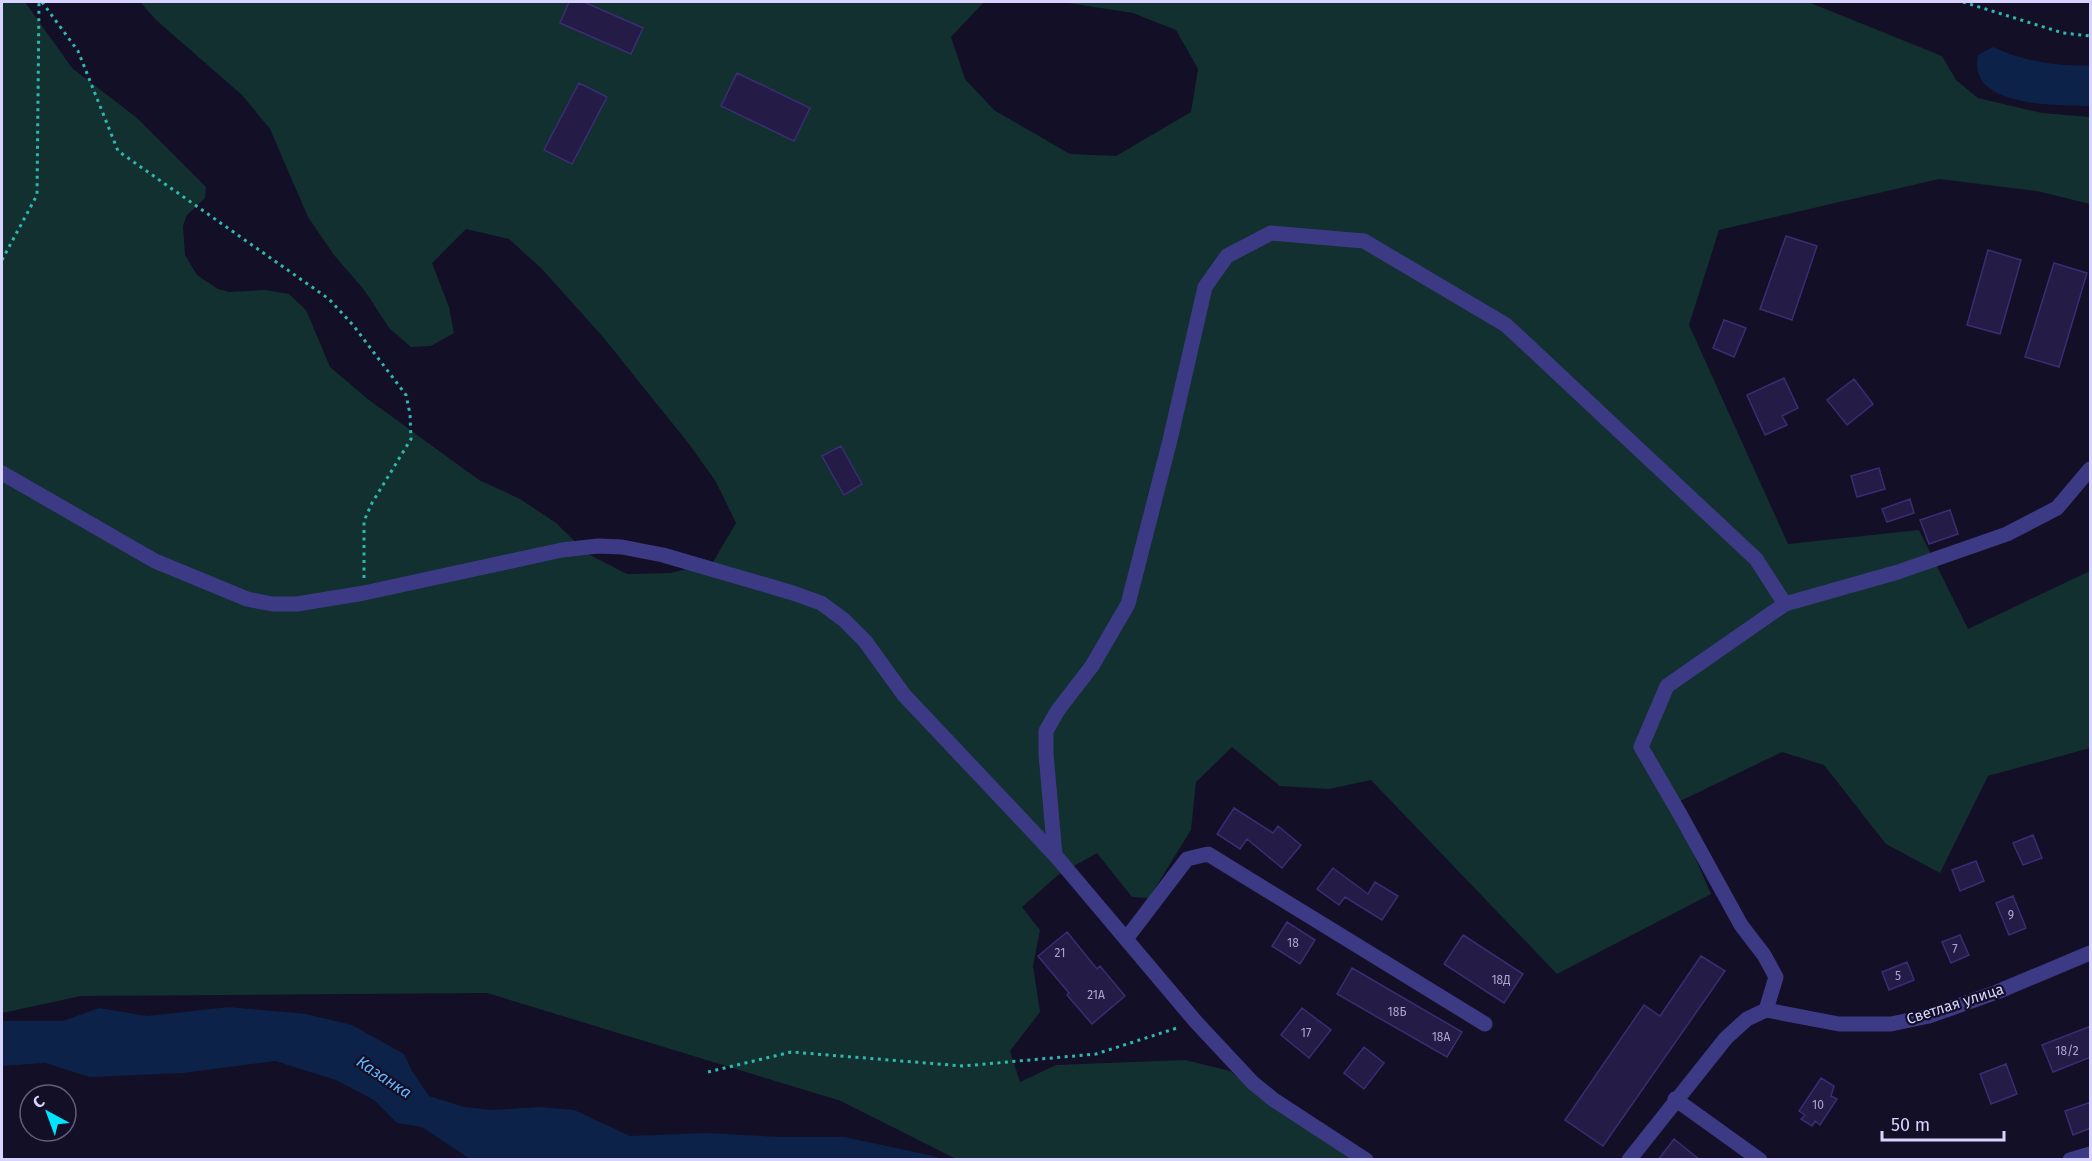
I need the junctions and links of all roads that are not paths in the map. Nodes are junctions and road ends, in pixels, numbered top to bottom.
1 (2091, 469) edge
2 (2, 473) edge
3 (1785, 604) junction
4 (1055, 855) junction
5 (1126, 939) junction
6 (2091, 953) edge
7 (1766, 1010) junction
8 (1485, 1024) dead end
9 (1675, 1099) junction
10 (2091, 1154) edge
11 (1366, 1160) edge
12 (1629, 1160) edge
13 (1760, 1160) edge
14 (2070, 1160) edge

1 - 3 street
2 - 4 street
3 - 4 street
3 - 7 street
4 - 5 street
5 - 8 street
5 - 11 street
6 - 7 street, Светлая улица
7 - 9 street
9 - 12 street
9 - 13 street
10 - 14 street

